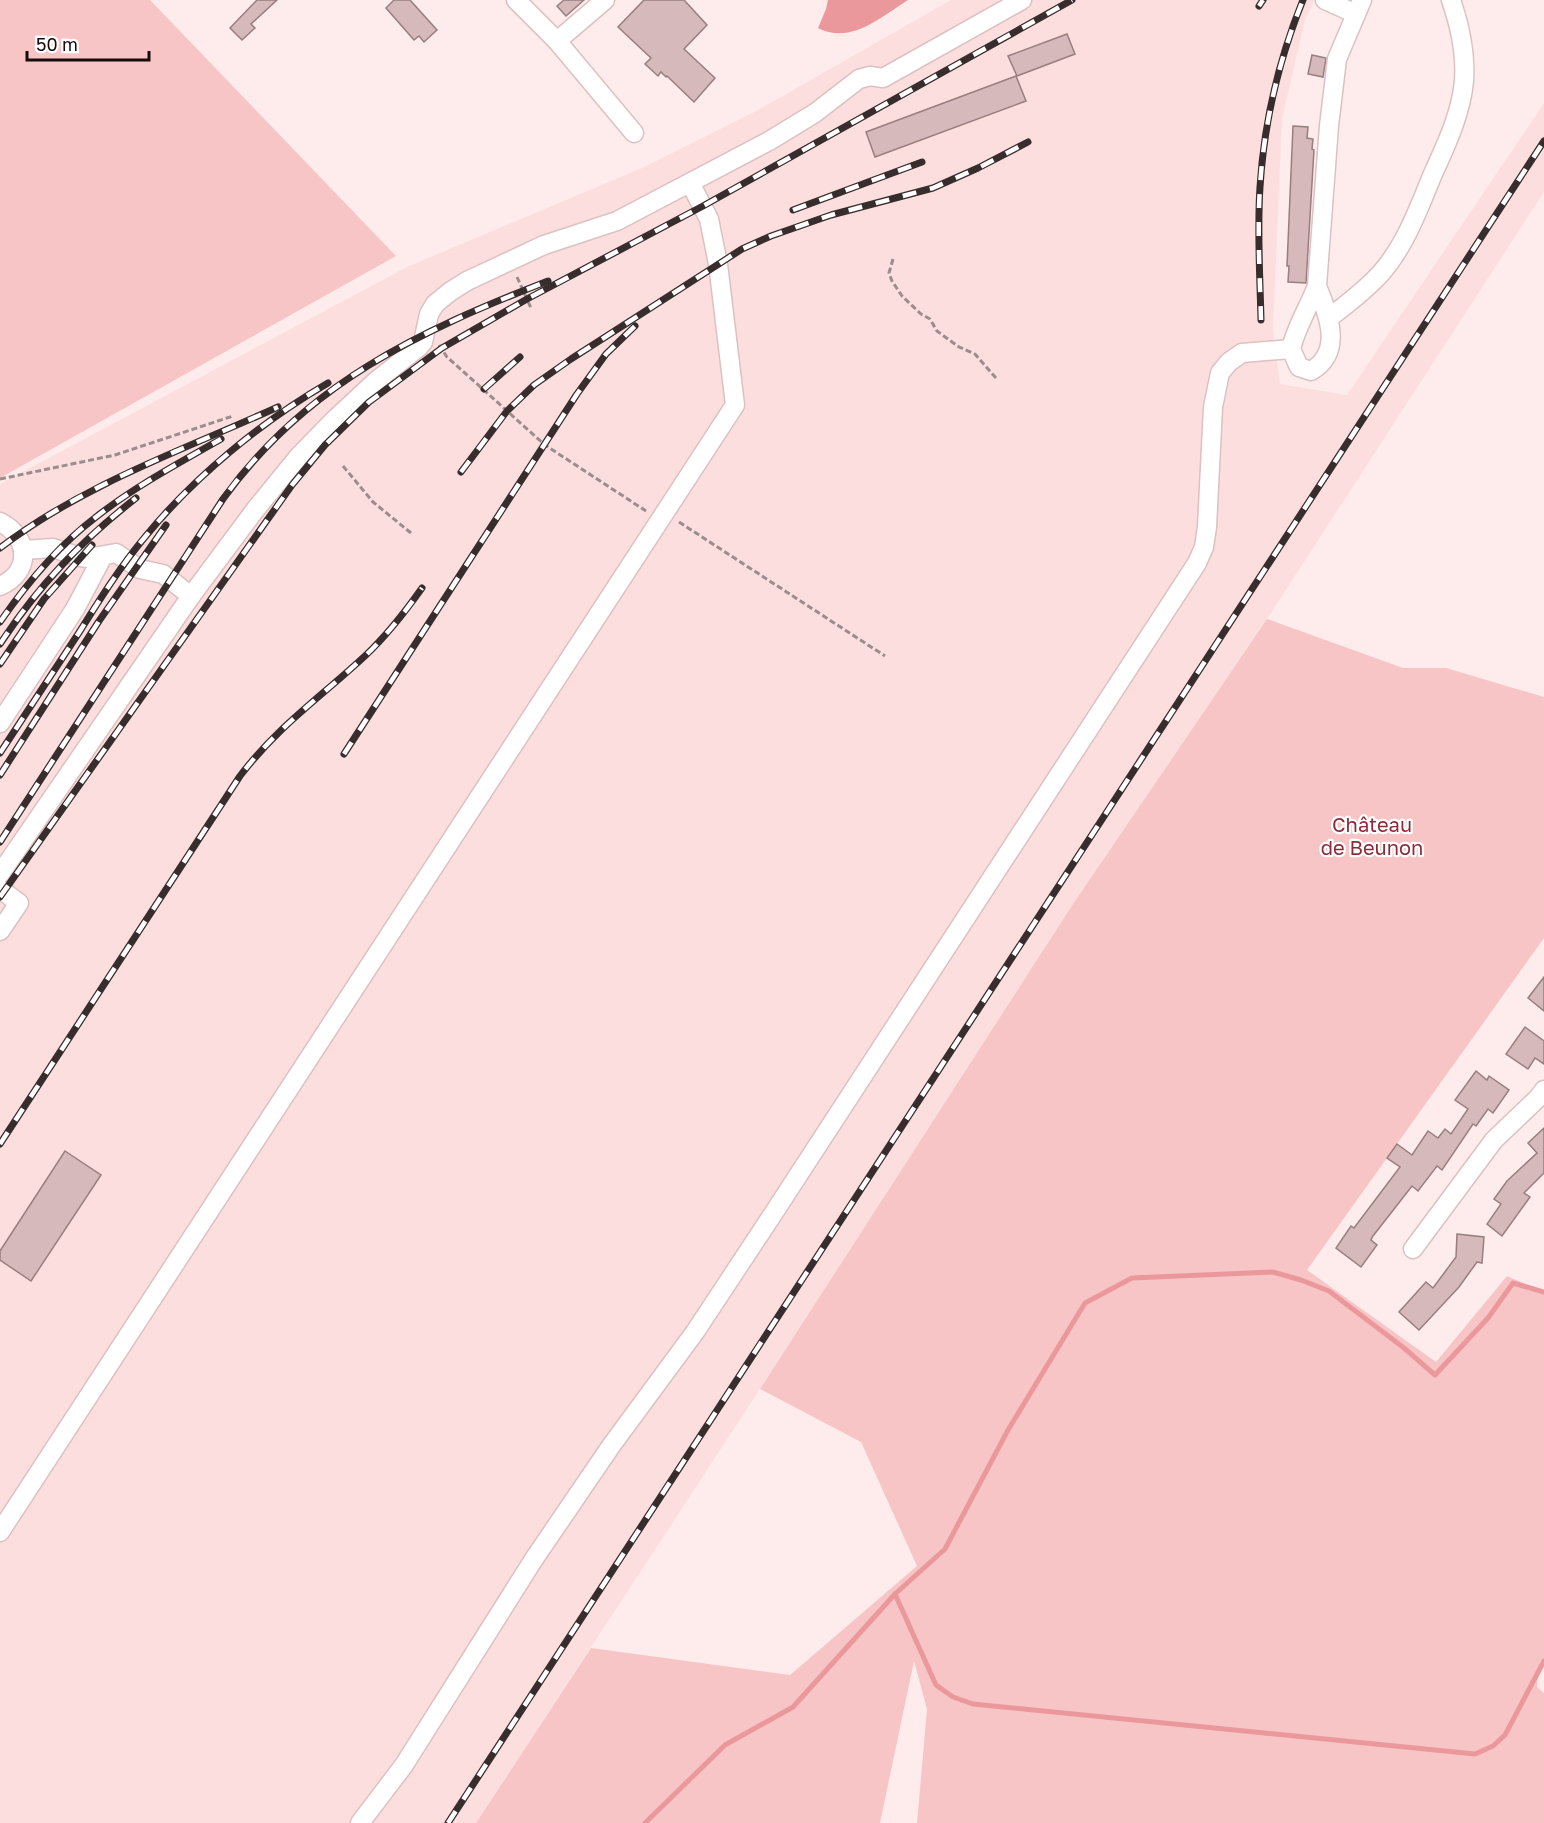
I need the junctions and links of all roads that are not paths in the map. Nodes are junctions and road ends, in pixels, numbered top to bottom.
1 (516, 0) edge
2 (605, 0) edge
3 (1022, 0) edge
4 (1325, 0) edge
5 (1451, 0) edge
6 (1359, 7) edge
7 (557, 41) junction
8 (634, 134) dead end
9 (690, 183) junction
10 (1317, 286) junction
11 (1329, 318) junction
12 (1291, 349) junction
13 (0, 522) edge
14 (23, 550) junction
15 (104, 556) junction
16 (0, 586) edge
17 (191, 596) junction
18 (0, 723) edge
19 (0, 874) edge
20 (0, 889) edge
21 (0, 931) edge
22 (1544, 1090) edge
23 (1413, 1249) dead end
24 (0, 1532) edge
25 (360, 1823) edge

1 - 7 street
2 - 7 street
3 - 9 street
4 - 6 street
5 - 11 street
6 - 10 street
7 - 8 street
9 - 17 street
9 - 24 street
10 - 11 street
10 - 12 street
11 - 12 street
12 - 25 street
13 - 14 street
14 - 15 street
14 - 16 street
15 - 17 street
15 - 18 street
17 - 19 street
20 - 21 street
22 - 23 street

